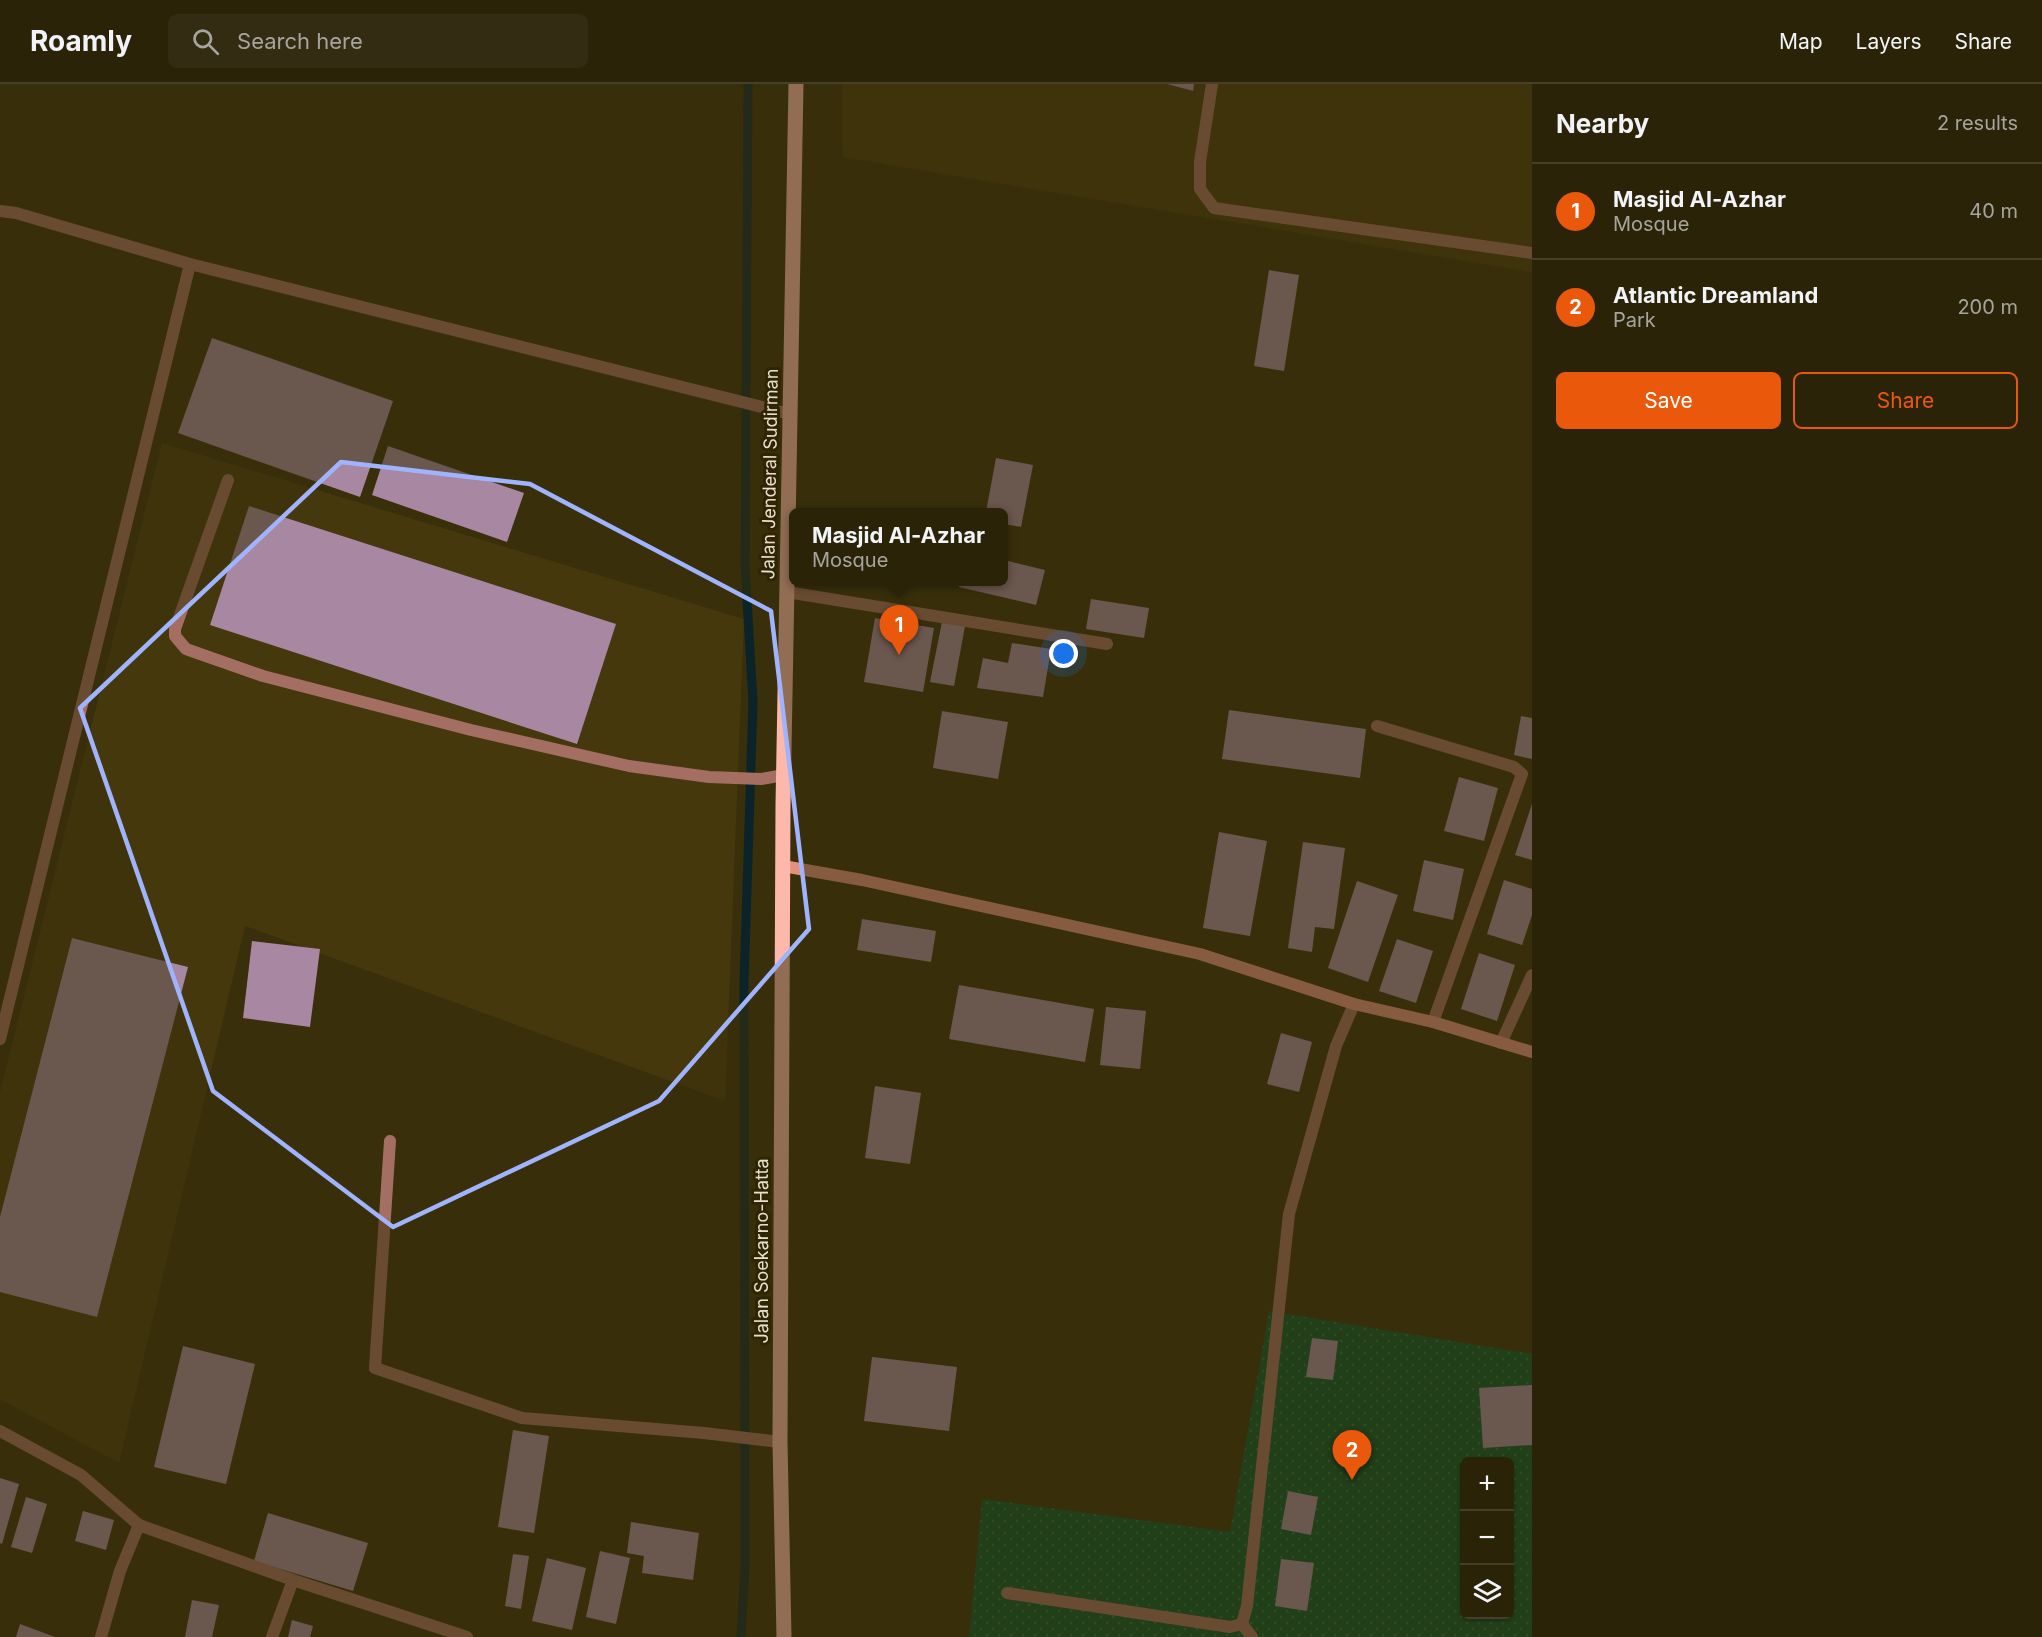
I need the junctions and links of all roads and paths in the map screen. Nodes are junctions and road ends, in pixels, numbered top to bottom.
1 (796, 84) edge
2 (1212, 84) edge
3 (0, 211) edge
4 (1532, 253) edge
5 (190, 264) junction
6 (784, 412) junction
7 (228, 480) dead end
8 (788, 592) junction
9 (1107, 645) dead end
10 (1377, 726) dead end
11 (784, 775) junction
12 (783, 866) junction
13 (1532, 975) edge
14 (1354, 1004) junction
15 (1433, 1022) junction
16 (0, 1039) edge
17 (1501, 1042) junction
18 (1532, 1052) edge
19 (390, 1141) dead end
20 (0, 1431) edge
21 (780, 1442) junction
22 (139, 1525) junction
23 (293, 1580) junction
24 (1007, 1593) dead end
25 (1242, 1624) junction
26 (451, 1634) edge
27 (101, 1637) edge
28 (273, 1637) edge
29 (467, 1637) edge
30 (784, 1637) edge
31 (1252, 1637) edge

1 - 6 main road, Jalan Jenderal Sudirman
2 - 4 street
3 - 5 street
5 - 6 street
5 - 16 street
6 - 8 main road, Jalan Jenderal Sudirman
7 - 11 street
8 - 9 street
8 - 11 main road, Jalan Jenderal Sudirman
10 - 15 street
11 - 12 main road, Jalan Jenderal Sudirman
12 - 14 street
12 - 21 main road, Jalan Soekarno-Hatta
13 - 17 street
14 - 15 street
14 - 25 street
15 - 17 street
17 - 18 street
19 - 21 street
20 - 22 street
21 - 30 main road, Jalan Soekarno-Hatta
22 - 23 street
22 - 27 street
23 - 26 street
23 - 28 street
24 - 25 street
25 - 31 street
26 - 29 street

